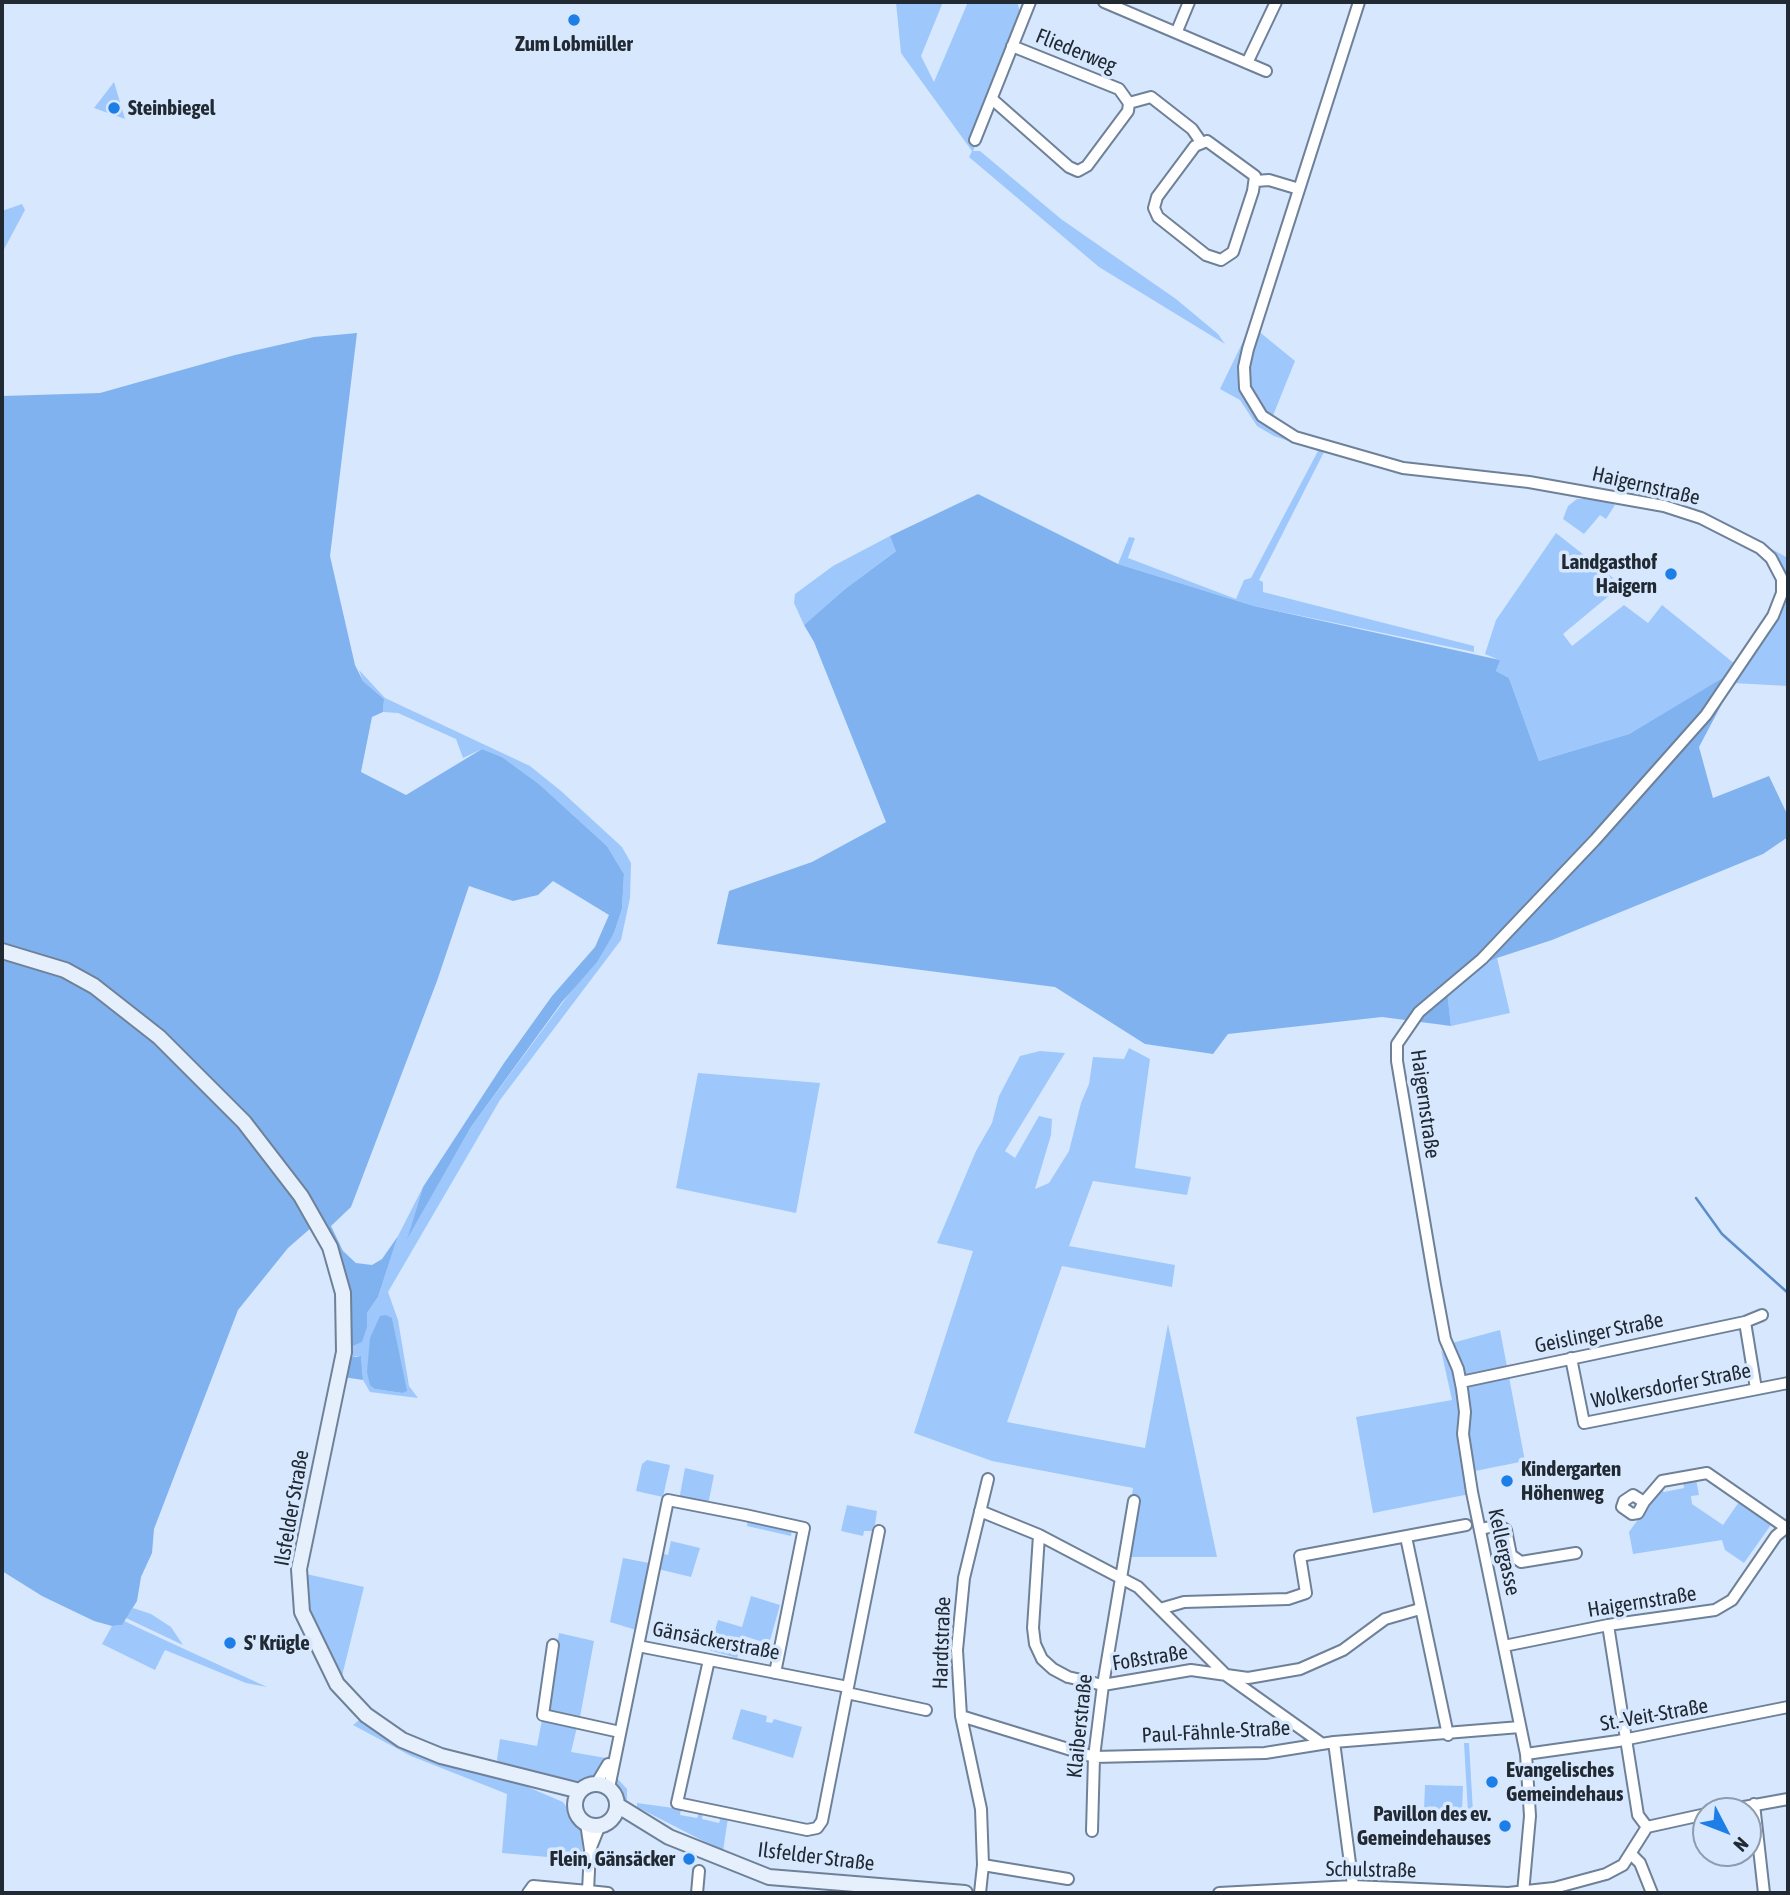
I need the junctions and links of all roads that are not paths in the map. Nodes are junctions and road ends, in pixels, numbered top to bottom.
1 (1031, 2) edge
2 (1104, 2) edge
3 (1189, 2) edge
4 (1276, 2) edge
5 (1359, 2) edge
6 (1177, 31) junction
7 (1012, 46) junction
8 (1247, 63) junction
9 (1266, 71) dead end
10 (992, 99) junction
11 (1129, 103) junction
12 (975, 140) dead end
13 (1201, 142) junction
14 (1256, 180) junction
15 (1299, 189) junction
16 (2, 951) edge
17 (1416, 1181) joint
18 (1762, 1315) dead end
19 (1745, 1322) junction
20 (1572, 1358) junction
21 (1461, 1381) junction
22 (1788, 1383) edge
23 (1756, 1389) junction
24 (988, 1479) dead end
25 (1134, 1502) dead end
26 (1644, 1502) dead end
27 (980, 1511) junction
28 (1466, 1525) dead end
29 (1786, 1526) edge
30 (1481, 1529) junction
31 (879, 1531) dead end
32 (1039, 1535) junction
33 (1406, 1537) junction
34 (1576, 1553) dead end
35 (1121, 1578) junction
36 (1160, 1609) junction
37 (1420, 1609) junction
38 (1608, 1625) junction
39 (554, 1645) dead end
40 (638, 1646) junction
41 (1504, 1646) junction
42 (709, 1660) junction
43 (775, 1673) junction
44 (1227, 1676) junction
45 (1103, 1685) junction
46 (847, 1690) junction
47 (1788, 1707) edge
48 (926, 1710) dead end
49 (961, 1716) junction
50 (1520, 1727) junction
51 (620, 1732) junction
52 (1448, 1735) junction
53 (1624, 1739) junction
54 (1334, 1741) junction
55 (1321, 1743) junction
56 (1526, 1754) junction
57 (1094, 1757) junction
58 (603, 1786) junction
59 (577, 1797) junction
60 (1788, 1799) edge
61 (1762, 1803) edge
62 (617, 1805) junction
63 (1692, 1817) edge
64 (598, 1823) junction
65 (1647, 1827) junction
66 (1092, 1831) dead end
67 (669, 1837) junction
68 (1632, 1855) junction
69 (983, 1865) junction
70 (1761, 1867) edge
71 (699, 1871) dead end
72 (1068, 1879) dead end
73 (1353, 1886) junction
74 (588, 1891) junction
75 (936, 1891) edge
76 (528, 1893) edge
77 (608, 1893) edge
78 (697, 1893) edge
79 (965, 1893) edge
80 (980, 1893) edge
81 (1219, 1893) edge
82 (1523, 1893) edge
83 (1652, 1893) edge
84 (1764, 1893) edge

1 - 7 street
2 - 6 street
3 - 6 street
4 - 8 street
5 - 15 street, Haigernstraße
6 - 8 street
7 - 10 street
7 - 11 street, Fliederweg
8 - 9 street
10 - 11 street, Fliederweg
10 - 12 street
11 - 13 street
13 - 14 street
13 - 14 street
14 - 15 street
15 - 17 street, Haigernstraße
16 - 59 main road, Ilsfelder Straße
17 - 21 street, Kellergasse
18 - 19 street, Geislinger Straße
19 - 20 street, Geislinger Straße
19 - 23 street
20 - 21 street, Geislinger Straße
20 - 23 street, Wolkersdorfer Straße
21 - 30 street, Kellergasse
22 - 23 street, Wolkersdorfer Straße
24 - 27 street, Hardtstraße
25 - 35 street, Klaiberstraße
26 - 29 street
27 - 32 street
27 - 49 street, Hardtstraße
28 - 33 street
29 - 38 street, Haigernstraße
30 - 34 street
30 - 41 street, Kellergasse
31 - 46 street
32 - 35 street
32 - 45 street, Foßstraße
33 - 36 street
33 - 37 street
35 - 36 street
35 - 45 street, Klaiberstraße
36 - 44 street
37 - 44 street, Foßstraße
37 - 52 street
38 - 41 street, Haigernstraße
38 - 53 street
39 - 51 street
40 - 42 street, Gänsäckerstraße
40 - 43 street
40 - 51 street, Gänsäckerstraße
41 - 50 street, Kellergasse
42 - 43 street, Gänsäckerstraße
42 - 46 street
43 - 46 street, Gänsäckerstraße
44 - 45 street, Foßstraße
44 - 55 street
45 - 57 street, Klaiberstraße
46 - 48 street, Gänsäckerstraße
47 - 53 street, St.-Veit-Straße
49 - 57 street, Paul-Fähnle-Straße
49 - 69 street, Hardtstraße
50 - 52 street, Paul-Fähnle-Straße
50 - 56 street, Kellergasse
51 - 58 street, Gänsäckerstraße
52 - 54 street, Paul-Fähnle-Straße
53 - 56 street, St.-Veit-Straße
53 - 65 street
54 - 55 street, Paul-Fähnle-Straße
54 - 73 street
55 - 57 street, Paul-Fähnle-Straße
56 - 82 street, Kellergasse
57 - 66 street, Klaiberstraße
58 - 59 main road
58 - 62 main road
59 - 64 main road
60 - 61 street
62 - 64 main road
62 - 67 main road, Ilsfelder Straße
63 - 65 street
64 - 67 main road, Ilsfelder Straße
64 - 74 street
65 - 68 street
67 - 75 main road, Ilsfelder Straße
68 - 82 street, Schulstraße
68 - 83 street
69 - 72 street
69 - 80 street, Hardtstraße
70 - 84 street
71 - 78 street
73 - 81 street, Schulstraße
73 - 82 street, Schulstraße
74 - 76 street
74 - 77 street
75 - 79 main road, Ilsfelder Straße

